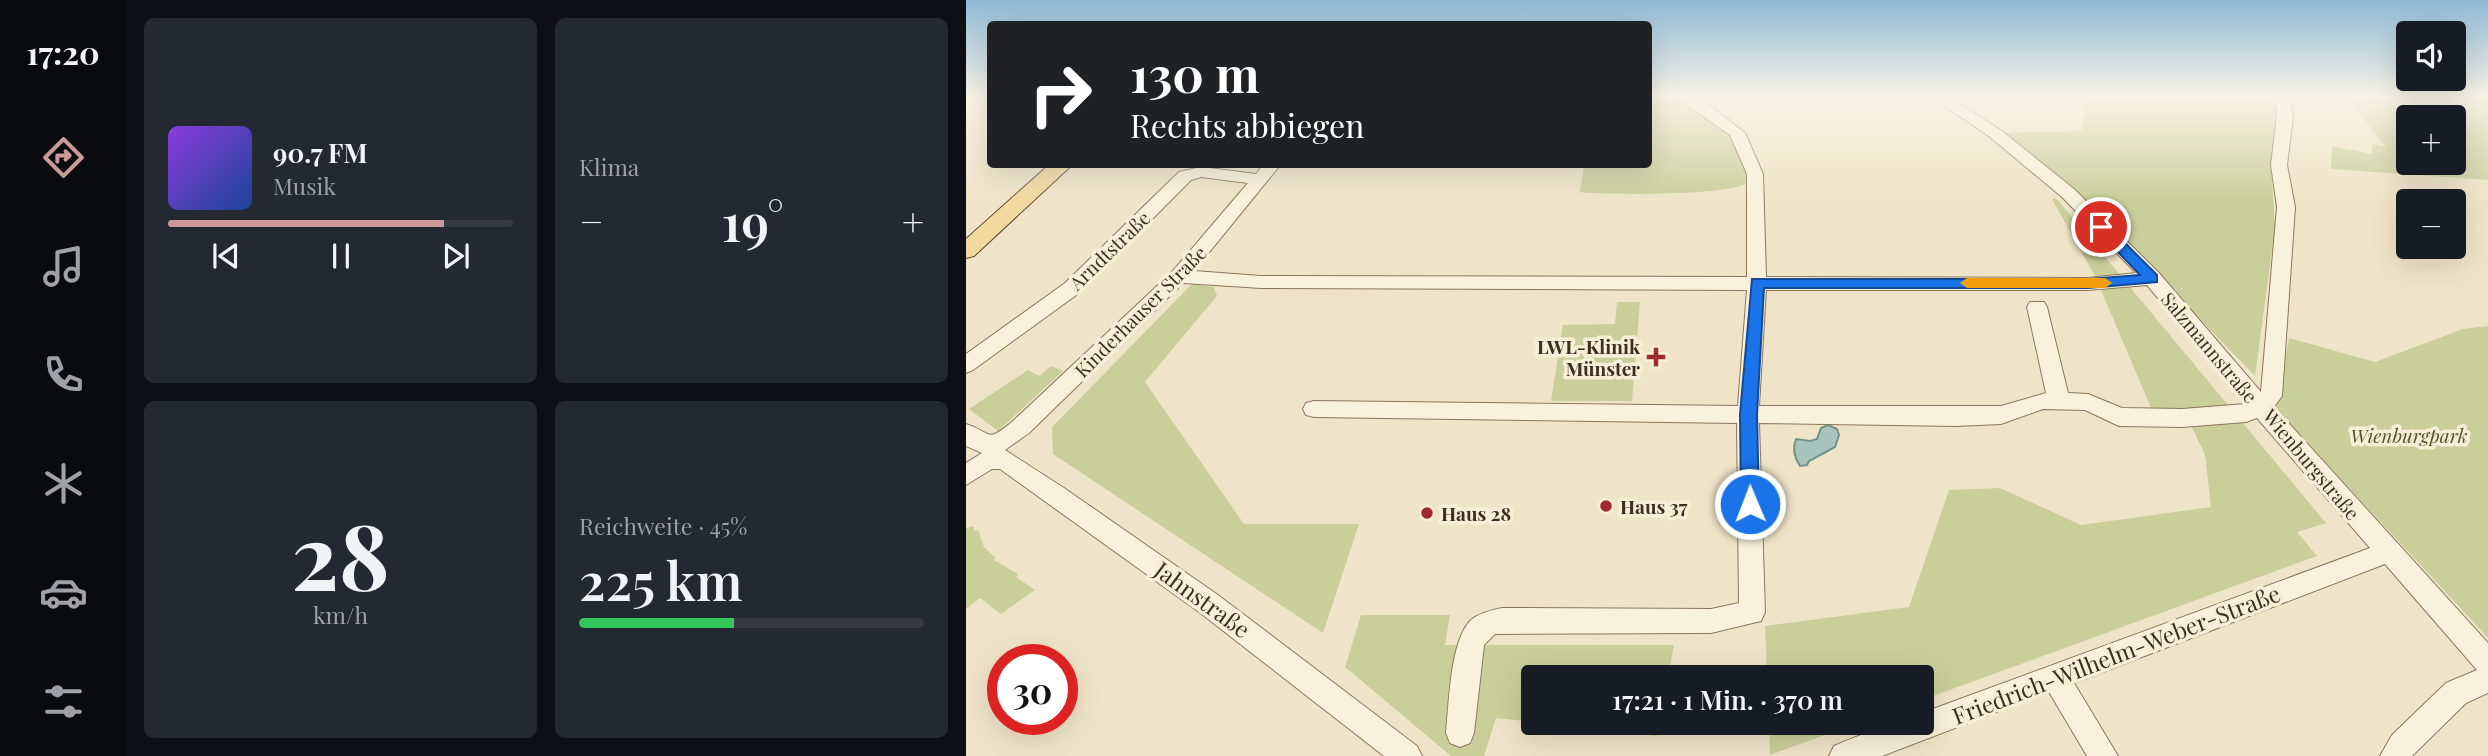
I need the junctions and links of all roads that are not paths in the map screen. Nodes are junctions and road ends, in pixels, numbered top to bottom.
1 (1735, 131) edge
2 (1992, 131) edge
3 (2283, 131) edge
4 (1040, 168) edge
5 (1059, 168) edge
6 (1267, 172) edge
7 (966, 234) edge
8 (966, 251) edge
9 (1179, 276) junction
10 (2152, 278) junction
11 (1757, 283) junction
12 (2033, 294) junction
13 (966, 365) edge
14 (2059, 402) junction
15 (2261, 407) junction
16 (1314, 409) dead end
17 (1748, 414) junction
18 (966, 433) edge
19 (993, 452) junction
20 (966, 475) edge
21 (2388, 552) junction
22 (2488, 663) edge
23 (2054, 677) junction
24 (2488, 679) edge
25 (1460, 733) dead end
26 (1407, 756) edge
27 (1844, 756) edge
28 (2103, 756) edge
29 (2395, 756) edge

1 - 11 street
2 - 10 street, Salzmannstraße
3 - 15 street, Wienburgstraße
4 - 7 main road
5 - 8 main road
6 - 9 street, Kinderhauser Straße
6 - 13 street, Arndtstraße
9 - 11 street
9 - 19 street, Kinderhauser Straße
10 - 12 street
10 - 15 street, Salzmannstraße
11 - 12 street
11 - 17 street
12 - 14 street
14 - 15 street
14 - 17 street
15 - 21 street, Wienburgstraße
16 - 17 street
17 - 25 street
18 - 19 street, Jahnstraße
19 - 20 street, Kinderhauser Straße
19 - 26 street, Jahnstraße
21 - 22 street, Wienburgstraße
21 - 23 street, Friedrich-Wilhelm-Weber-Straße
23 - 27 street, Friedrich-Wilhelm-Weber-Straße
23 - 28 street
24 - 29 street

